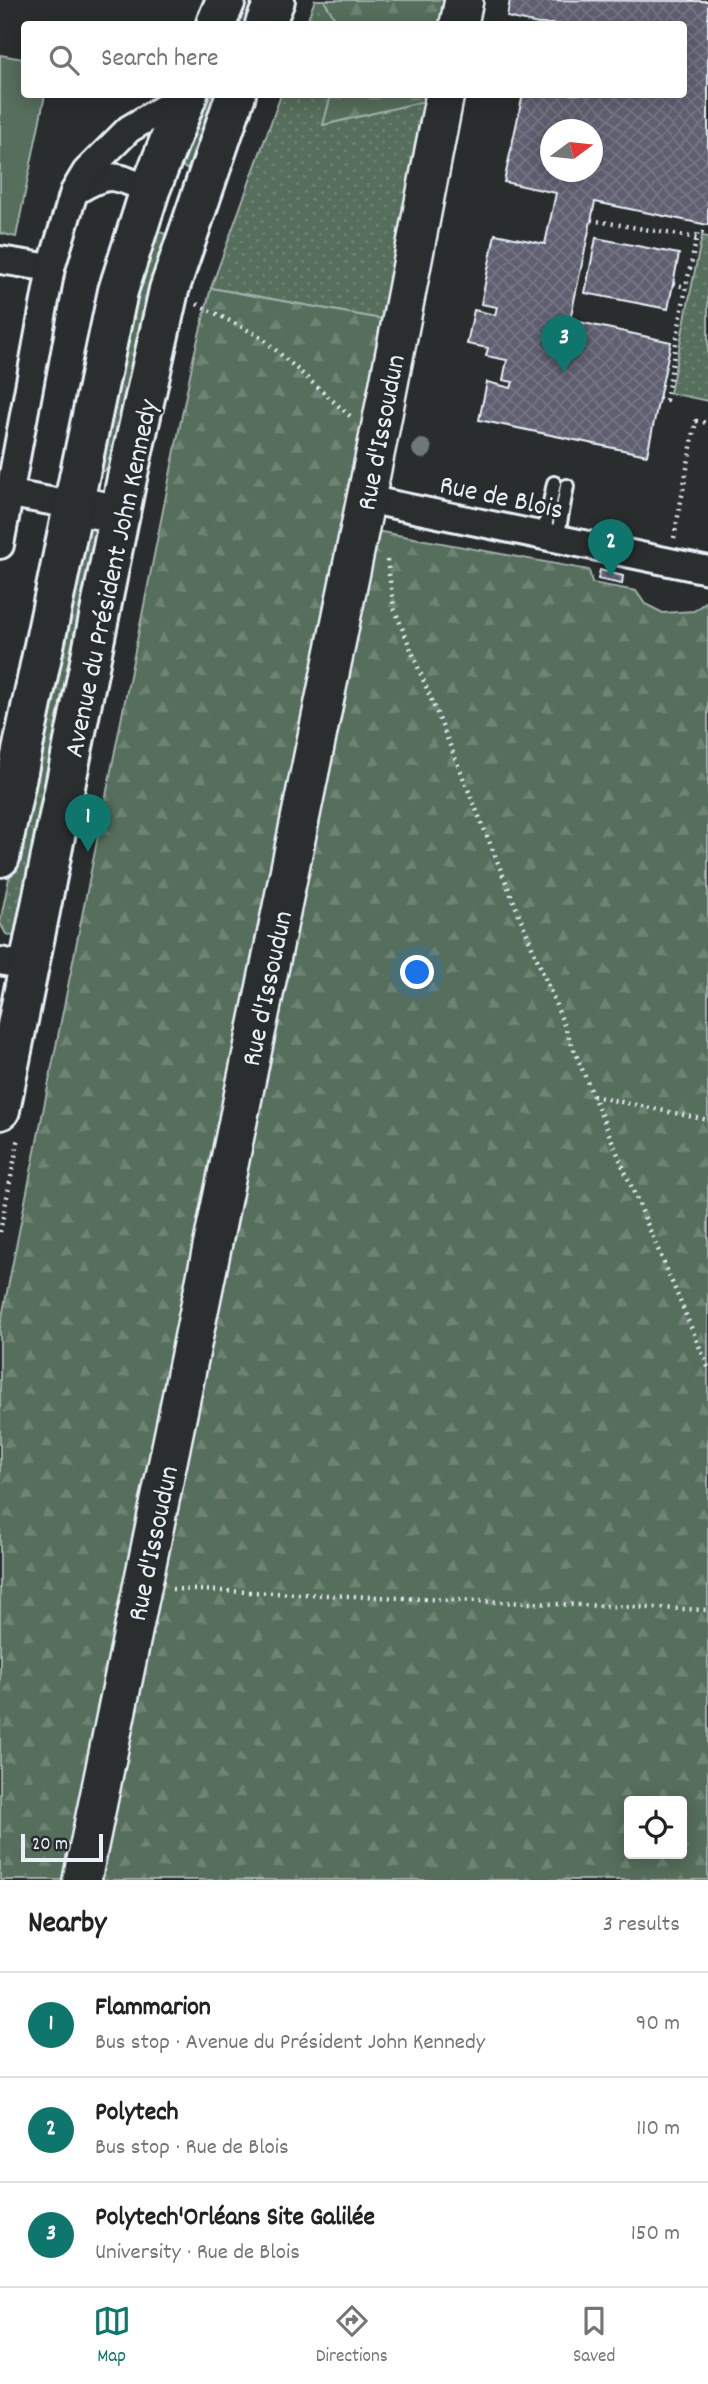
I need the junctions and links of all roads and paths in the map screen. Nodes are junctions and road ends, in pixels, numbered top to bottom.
1 (226, 0) edge
2 (275, 0) edge
3 (464, 0) edge
4 (217, 21) edge
5 (266, 21) edge
6 (460, 21) edge
7 (186, 98) edge
8 (235, 98) edge
9 (444, 98) edge
10 (150, 190) junction
11 (74, 192) junction
12 (591, 220) dead end
13 (708, 234) edge
14 (697, 238) junction
15 (0, 260) edge
16 (51, 268) junction
17 (673, 284) dead end
18 (686, 287) junction
19 (193, 302) dead end
20 (659, 398) dead end
21 (708, 423) edge
22 (378, 440) junction
23 (554, 483) dead end
24 (567, 486) dead end
25 (11, 494) junction
26 (366, 499) junction
27 (72, 505) junction
28 (121, 514) junction
29 (550, 538) junction
30 (0, 545) edge
31 (387, 549) dead end
32 (669, 563) junction
33 (708, 570) edge
34 (0, 858) edge
35 (15, 964) edge
36 (593, 1096) junction
37 (0, 1110) edge
38 (708, 1119) edge
39 (708, 1367) edge
40 (164, 1589) dead end
41 (708, 1610) edge
42 (82, 1880) edge

1 - 4 main road
2 - 5 main road
3 - 6 street
7 - 10 main road, Avenue du Président John Kennedy
7 - 11 street
8 - 28 main road, Avenue du Président John Kennedy
9 - 22 street, Rue d'Issoudun
10 - 11 street
10 - 27 main road, Avenue du Président John Kennedy
11 - 16 street
12 - 14 path
13 - 14 path
14 - 18 path
15 - 16 street
16 - 25 street
17 - 18 path
18 - 20 path
19 - 22 path
21 - 32 path
22 - 26 street, Rue d'Issoudun
23 - 29 lane
24 - 29 lane
25 - 27 street
25 - 30 street
26 - 29 street, Rue de Blois
26 - 42 street, Rue d'Issoudun
27 - 28 street
27 - 34 main road, Avenue du Président John Kennedy
28 - 35 main road, Avenue du Président John Kennedy
29 - 32 street, Rue de Blois
31 - 36 path
32 - 33 street, Rue de Blois
35 - 37 main road, Avenue du Président John Kennedy
36 - 38 path
36 - 39 path
40 - 41 path

